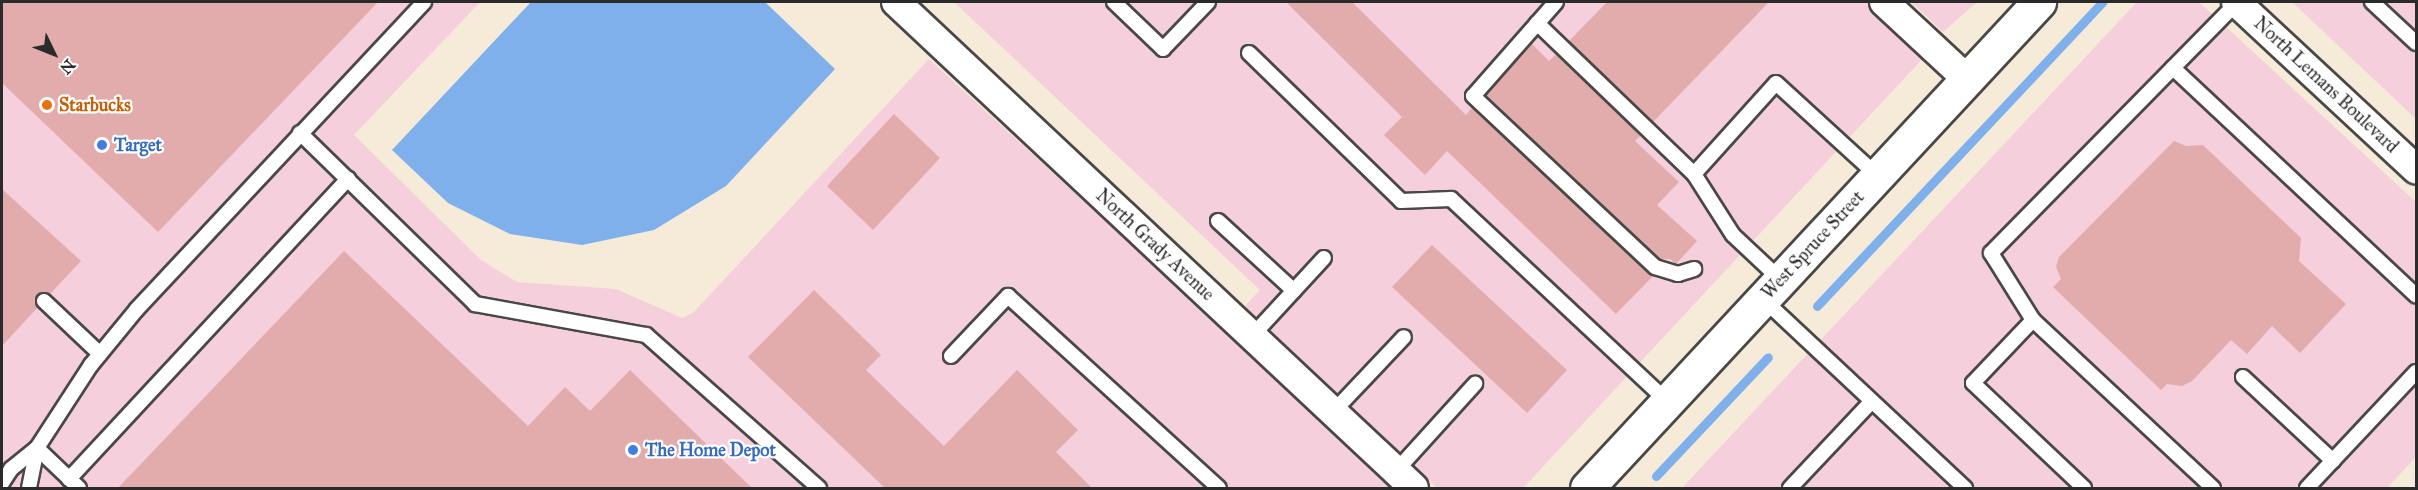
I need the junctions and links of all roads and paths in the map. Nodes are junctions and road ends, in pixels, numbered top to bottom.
1 (424, 2) edge
2 (896, 2) edge
3 (1114, 2) edge
4 (1208, 2) edge
5 (1556, 2) edge
6 (1884, 2) edge
7 (2039, 2) edge
8 (2237, 2) edge
9 (2372, 2) edge
10 (1537, 23) junction
11 (2416, 43) edge
12 (1249, 53) dead end
13 (2173, 68) junction
14 (1968, 80) junction
15 (300, 133) junction
16 (2416, 169) edge
17 (1694, 174) junction
18 (1878, 176) junction
19 (348, 179) junction
20 (1218, 221) dead end
21 (1324, 258) dead end
22 (1694, 269) dead end
23 (1772, 290) junction
24 (1294, 291) junction
25 (2416, 295) edge
26 (44, 301) dead end
27 (2033, 320) junction
28 (1252, 336) junction
29 (1404, 337) dead end
30 (100, 354) junction
31 (951, 356) dead end
32 (2416, 372) edge
33 (2243, 377) dead end
34 (1476, 384) dead end
35 (1668, 402) junction
36 (1870, 403) junction
37 (1333, 412) junction
38 (37, 448) junction
39 (2333, 461) junction
40 (1405, 480) edge
41 (2, 483) edge
42 (74, 484) edge
43 (29, 489) edge
44 (819, 489) edge
45 (1219, 489) edge
46 (1587, 489) edge
47 (1790, 489) edge
48 (1965, 489) edge
49 (2084, 489) edge
50 (2213, 489) edge
51 (2307, 489) edge

1 - 15 lane
2 - 28 street, North Grady Avenue
3 - 4 lane
5 - 10 lane
6 - 14 street
7 - 14 street, West Spruce Street
8 - 13 lane
8 - 16 street, North Lemans Boulevard
9 - 11 lane
10 - 17 lane
10 - 22 lane
12 - 35 lane
13 - 25 lane
13 - 27 lane
14 - 18 street, West Spruce Street
15 - 19 lane
15 - 30 lane
17 - 18 lane
17 - 23 lane
18 - 23 street, West Spruce Street
19 - 42 lane
19 - 44 lane
20 - 24 lane
21 - 24 lane
23 - 35 street, West Spruce Street
23 - 36 lane
24 - 28 lane
26 - 30 lane
27 - 49 lane
27 - 50 lane
28 - 37 street, North Grady Avenue
29 - 37 lane
30 - 38 lane
31 - 45 lane
32 - 39 lane
33 - 39 lane
34 - 40 lane
35 - 46 street, West Spruce Street
36 - 47 lane
36 - 48 lane
37 - 40 street, North Grady Avenue
38 - 41 lane
38 - 42 lane
38 - 43 lane
39 - 51 lane

